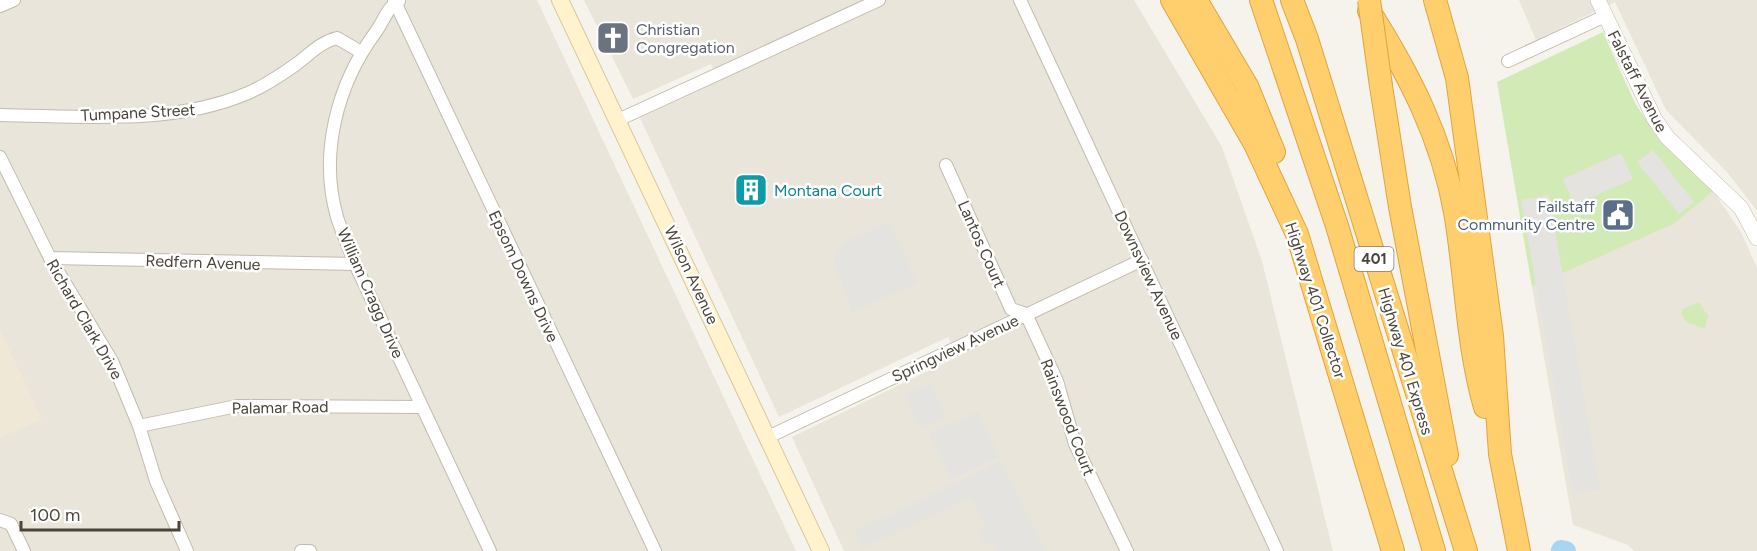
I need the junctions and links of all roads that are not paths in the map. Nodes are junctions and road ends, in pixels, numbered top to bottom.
1 (14, 0) edge
2 (560, 0) edge
3 (1020, 0) edge
4 (1172, 0) edge
5 (1196, 0) edge
6 (1248, 0) edge
7 (1261, 0) edge
8 (1292, 0) edge
9 (1362, 0) edge
10 (1369, 0) edge
11 (1435, 0) edge
12 (1598, 0) edge
13 (396, 1) edge
14 (870, 2) edge
15 (0, 6) edge
16 (1605, 16) junction
17 (361, 52) junction
18 (1508, 61) dead end
19 (1286, 72) junction
20 (0, 114) edge
21 (618, 120) junction
22 (0, 157) edge
23 (946, 165) dead end
24 (1297, 234) junction
25 (1757, 238) edge
26 (50, 258) junction
27 (1142, 260) junction
28 (356, 264) junction
29 (1026, 314) junction
30 (422, 407) junction
31 (139, 426) junction
32 (768, 437) junction
33 (1500, 454) junction
34 (1456, 519) junction
35 (0, 520) edge
36 (24, 551) edge
37 (187, 551) edge
38 (301, 551) edge
39 (310, 551) edge
40 (490, 551) edge
41 (655, 551) edge
42 (821, 551) edge
43 (1127, 551) edge
44 (1277, 551) edge
45 (1393, 551) edge
46 (1434, 551) edge
47 (1466, 551) edge
48 (1519, 551) edge

1 - 15 street
2 - 21 main road, Wilson Avenue
3 - 27 street, Downsview Avenue
4 - 24 highway, Highway 401 Collector
5 - 24 highway
6 - 19 highway
7 - 19 highway, Highway 401 Express / 401
8 - 34 highway, Highway 401 Express / 401
9 - 33 highway
10 - 34 highway, bridge
11 - 33 highway
12 - 16 street, Falstaff Avenue
13 - 17 street, William Cragg Drive
13 - 41 street, Epsom Downs Drive
14 - 21 street
16 - 18 street
16 - 25 street, Falstaff Avenue
17 - 20 street, Tumpane Street
17 - 28 street, William Cragg Drive
19 - 46 highway, Highway 401 Express / 401
21 - 32 main road, Wilson Avenue
22 - 26 street, Richard Clark Drive
23 - 29 street, Lantos Court
24 - 45 highway, Highway 401 Collector
26 - 28 street, Redfern Avenue
26 - 31 street, Richard Clark Drive
27 - 29 street, Springview Avenue
27 - 44 street, Downsview Avenue
28 - 30 street, William Cragg Drive
29 - 32 street, Springview Avenue
29 - 43 street, Rainswood Court
30 - 31 street, Palamar Road
30 - 40 street, William Cragg Drive
31 - 37 street, Richard Clark Drive
32 - 42 main road, Wilson Avenue
33 - 48 highway
34 - 47 highway, Highway 401 Express / 401
35 - 36 street
38 - 39 street

